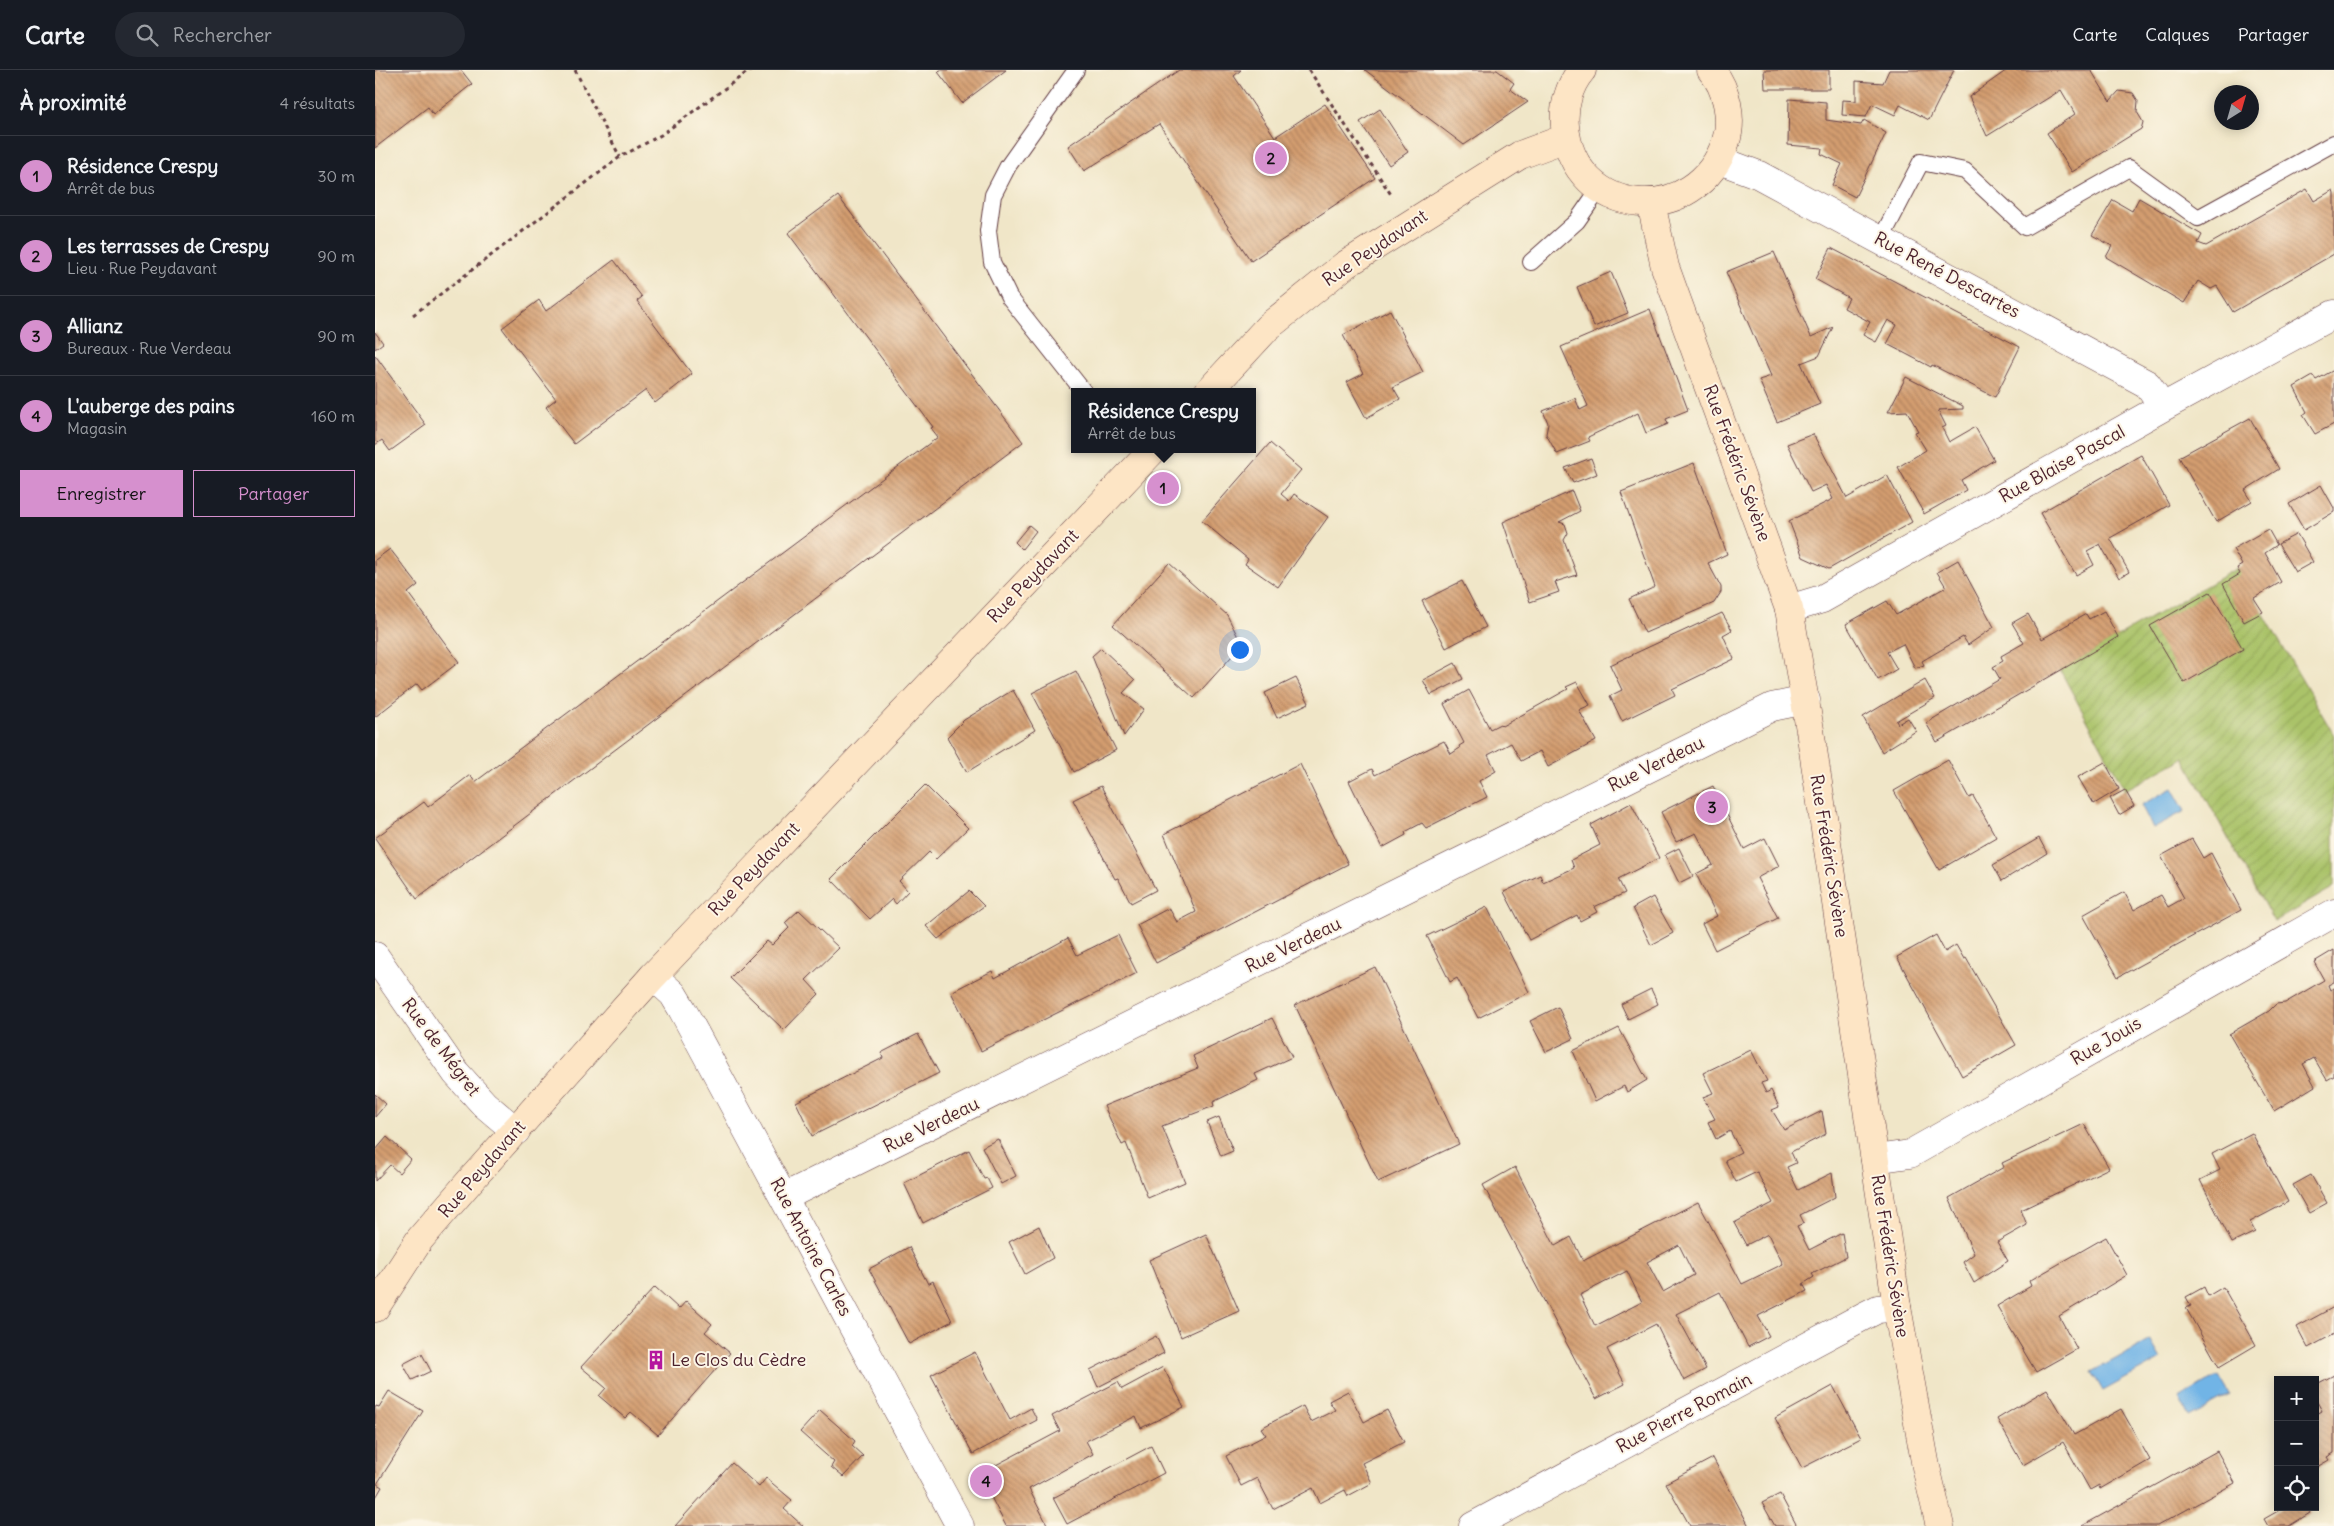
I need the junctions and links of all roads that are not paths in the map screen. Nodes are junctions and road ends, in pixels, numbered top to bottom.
1 (1076, 70) edge
2 (1582, 70) edge
3 (1711, 70) edge
4 (1724, 82) edge
5 (1566, 138) junction
6 (2334, 143) edge
7 (1719, 160) junction
8 (1600, 188) junction
9 (1651, 203) junction
10 (1881, 239) junction
11 (1531, 262) dead end
12 (2334, 314) edge
13 (1081, 388) edge
14 (1212, 388) edge
15 (2163, 407) junction
16 (1143, 453) edge
17 (1789, 609) junction
18 (1805, 700) junction
19 (2334, 913) edge
20 (375, 956) edge
21 (653, 976) junction
22 (515, 1131) junction
23 (1875, 1159) junction
24 (784, 1197) junction
25 (1897, 1307) junction
26 (375, 1308) edge
27 (960, 1526) edge
28 (1473, 1526) edge
29 (1940, 1526) edge

1 - 13 lane
2 - 5 street
3 - 4 street
4 - 7 street
5 - 8 street
5 - 14 street, Rue Peydavant
6 - 10 lane
7 - 9 street
7 - 10 street, Rue René Descartes
8 - 9 street
8 - 11 lane
9 - 17 street, Rue Frédéric Sévène
10 - 15 street, Rue René Descartes
12 - 15 street, Rue Blaise Pascal
15 - 17 street, Rue Blaise Pascal
16 - 21 street, Rue Peydavant
17 - 18 street, Rue Frédéric Sévène
18 - 23 street, Rue Frédéric Sévène
18 - 24 street, Rue Verdeau
19 - 23 street, Rue Jouis
20 - 22 street, Rue de Mégret
21 - 22 street, Rue Peydavant
21 - 24 street, Rue Antoine Carles
22 - 26 street, Rue Peydavant
23 - 25 street, Rue Frédéric Sévène
24 - 27 street, Rue Antoine Carles
25 - 28 street, Rue Pierre Romain
25 - 29 street, Rue Frédéric Sévène

